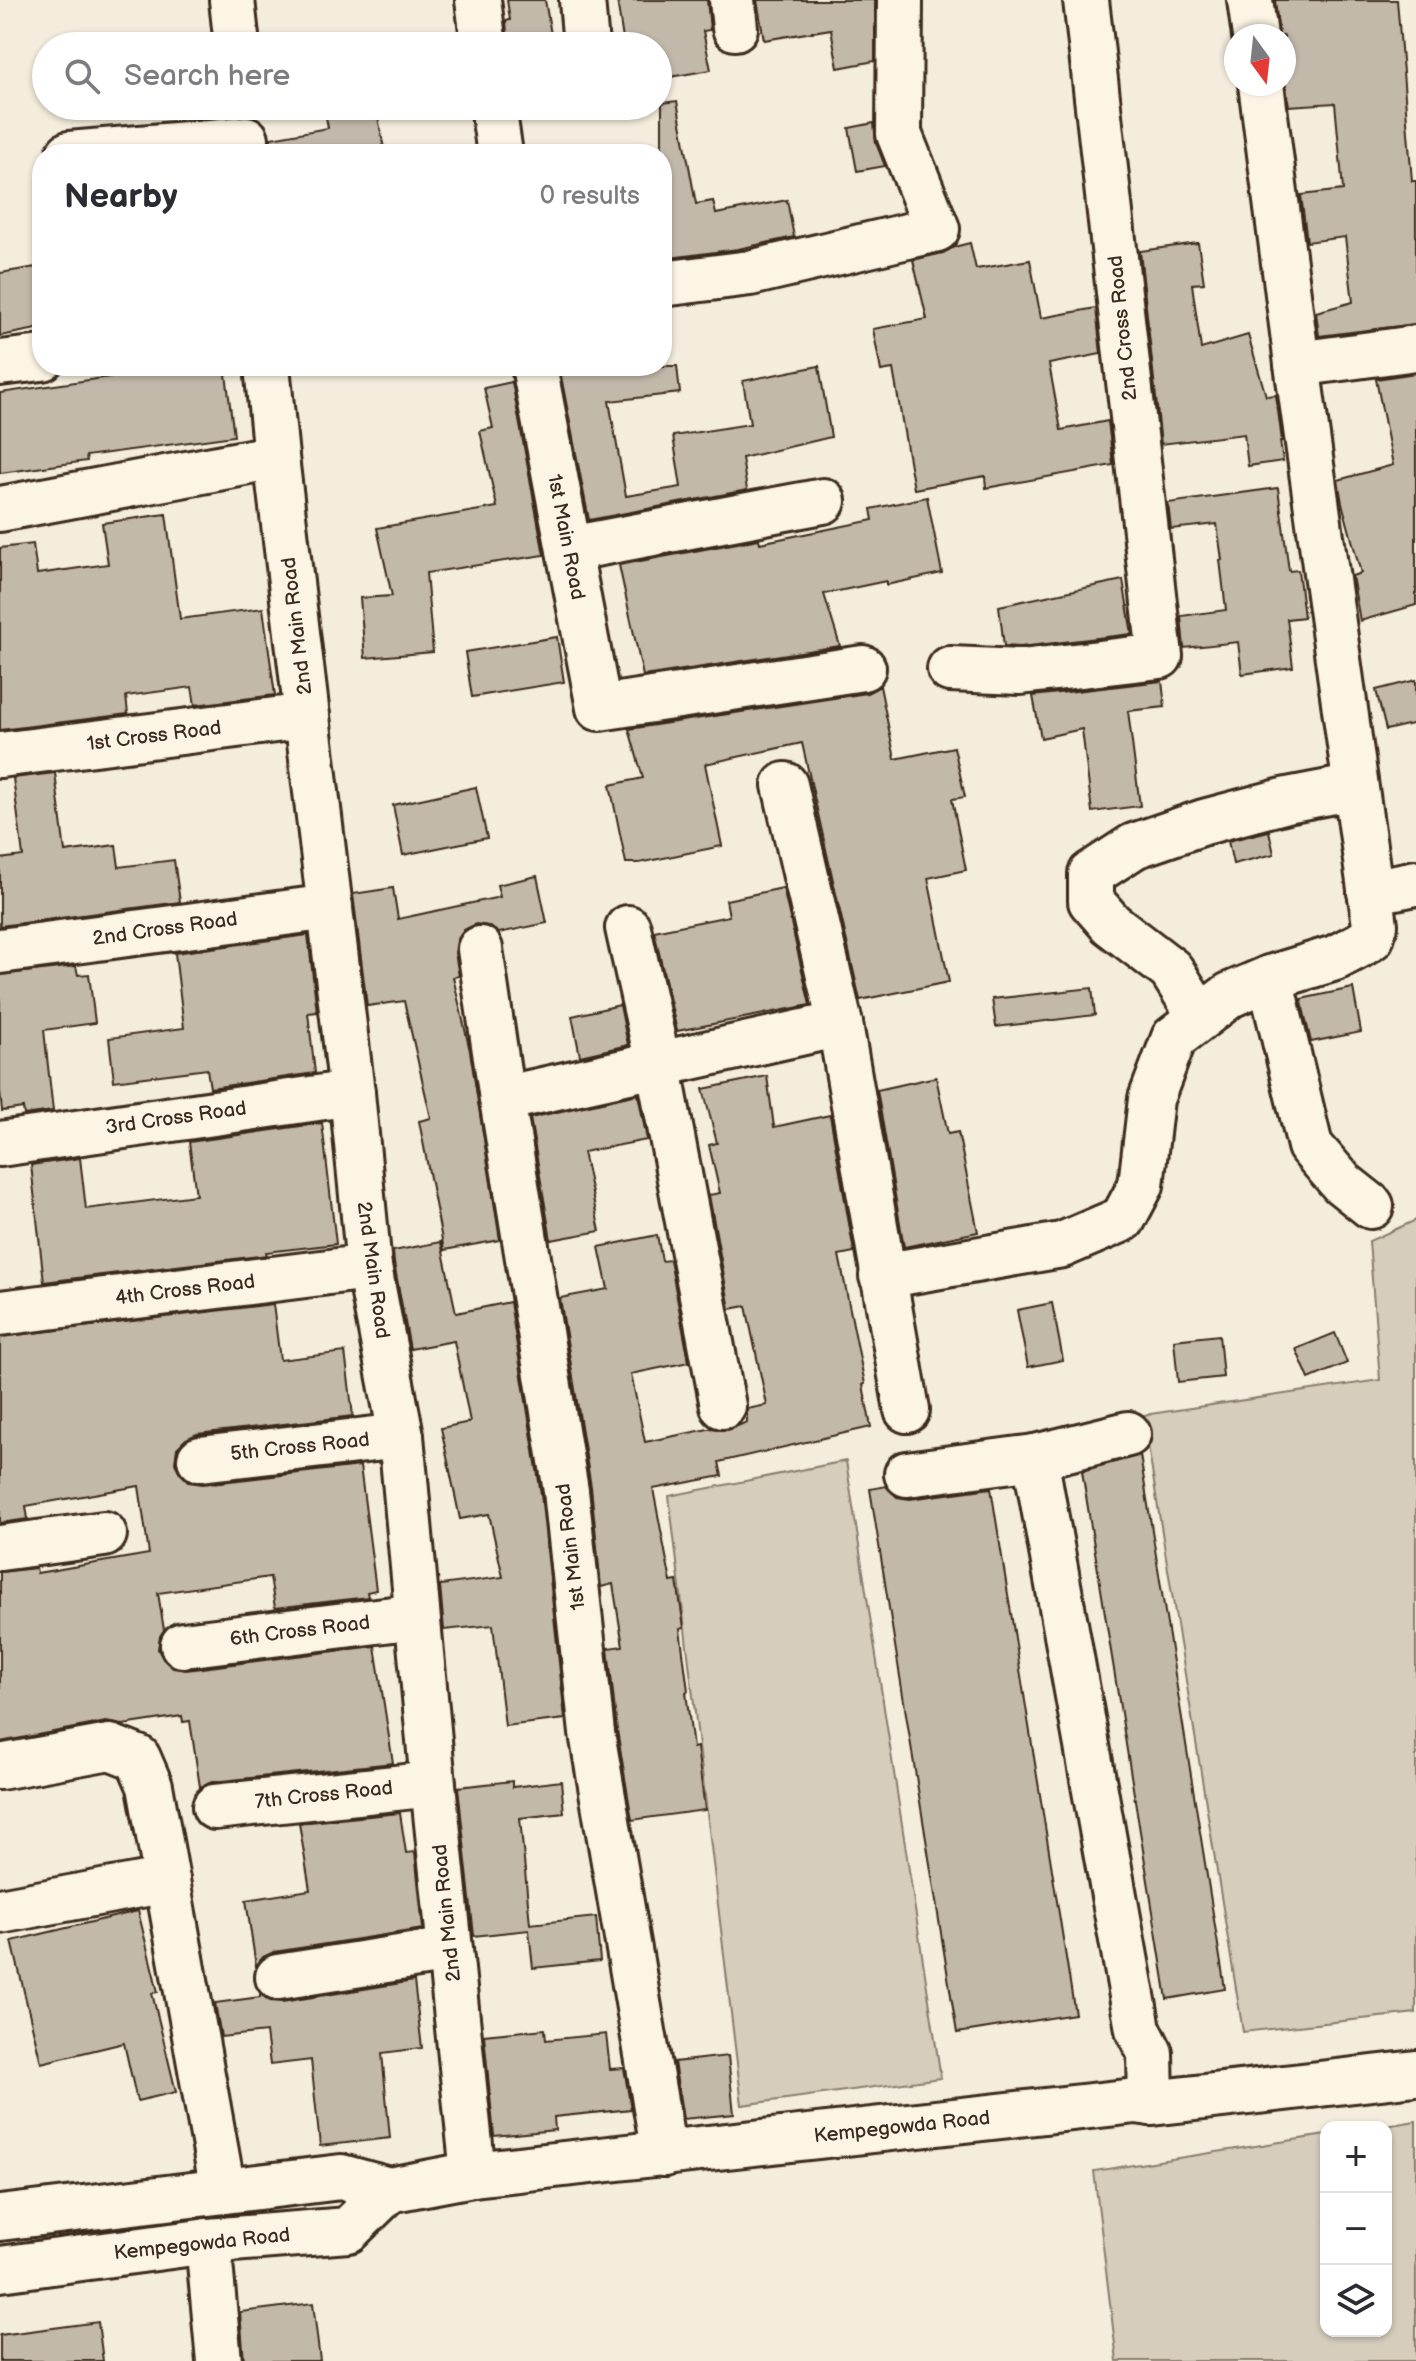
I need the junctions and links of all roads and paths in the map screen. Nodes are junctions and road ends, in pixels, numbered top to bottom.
1 (232, 0) edge
2 (478, 0) edge
3 (582, 0) edge
4 (900, 0) edge
5 (1086, 0) edge
6 (1250, 0) edge
7 (1253, 24) edge
8 (235, 32) edge
9 (482, 32) edge
10 (585, 32) edge
11 (1263, 96) edge
12 (495, 120) edge
13 (245, 133) edge
14 (153, 144) edge
15 (499, 144) edge
16 (672, 283) edge
17 (1416, 348) edge
18 (32, 359) edge
19 (0, 363) edge
20 (1297, 364) junction
21 (268, 376) edge
22 (536, 376) edge
23 (276, 457) junction
24 (823, 501) dead end
25 (0, 509) edge
26 (569, 549) junction
27 (863, 668) dead end
28 (950, 669) dead end
29 (307, 716) junction
30 (0, 755) edge
31 (785, 785) dead end
32 (1355, 787) junction
33 (1416, 883) edge
34 (1370, 892) junction
35 (330, 907) junction
36 (628, 928) dead end
37 (480, 949) dead end
38 (0, 951) edge
39 (1270, 978) junction
40 (1200, 1016) junction
41 (840, 1024) junction
42 (658, 1063) junction
43 (352, 1093) junction
44 (502, 1099) junction
45 (0, 1144) edge
46 (1371, 1206) dead end
47 (369, 1267) junction
48 (882, 1276) junction
49 (0, 1313) edge
50 (723, 1406) dead end
51 (907, 1410) dead end
52 (1128, 1434) dead end
53 (401, 1436) junction
54 (1035, 1457) junction
55 (200, 1459) dead end
56 (907, 1474) dead end
57 (104, 1534) dead end
58 (0, 1548) edge
59 (417, 1616) junction
60 (183, 1645) dead end
61 (0, 1767) edge
62 (433, 1784) junction
63 (215, 1807) dead end
64 (167, 1880) junction
65 (0, 1911) edge
66 (450, 1950) junction
67 (278, 1977) dead end
68 (1416, 2073) edge
69 (1144, 2102) junction
70 (664, 2154) junction
71 (473, 2174) junction
72 (389, 2190) junction
73 (223, 2191) junction
74 (0, 2218) edge
75 (208, 2241) junction
76 (0, 2269) edge
77 (219, 2361) edge

1 - 8 street
2 - 9 street
3 - 10 street
4 - 16 street
5 - 28 street, 2nd Cross Road
6 - 7 street
11 - 20 street
12 - 15 street
13 - 14 street
17 - 20 street
18 - 19 street
20 - 32 street
21 - 23 street, 2nd Main Road
22 - 26 street, 1st Main Road
23 - 25 street
23 - 29 street, 2nd Main Road
24 - 26 street
26 - 27 street, 1st Main Road
29 - 30 street, 1st Cross Road
29 - 35 street, 2nd Main Road
31 - 41 street
32 - 34 street
32 - 40 street
33 - 34 street
34 - 39 street
35 - 38 street, 2nd Cross Road
35 - 43 street, 2nd Main Road
36 - 42 street
37 - 44 street, 1st Main Road
39 - 40 street
39 - 46 street
40 - 48 street
41 - 42 street
41 - 48 street
42 - 44 street
42 - 50 street
43 - 45 street, 3rd Cross Road
43 - 47 street, 2nd Main Road
44 - 70 street, 1st Main Road
47 - 49 street, 4th Cross Road
47 - 53 street, 2nd Main Road
48 - 51 street
52 - 54 street
53 - 55 street, 5th Cross Road
53 - 59 street, 2nd Main Road
54 - 56 street
54 - 69 street
57 - 58 street
59 - 60 street, 6th Cross Road
59 - 62 street, 2nd Main Road
61 - 64 street
62 - 63 street, 7th Cross Road
62 - 66 street, 2nd Main Road
64 - 65 street
64 - 73 street
66 - 67 street
66 - 71 street, 2nd Main Road
68 - 69 street, Kempegowda Road
69 - 70 street, Kempegowda Road
70 - 71 street, Kempegowda Road
71 - 72 street, Kempegowda Road
72 - 73 street, Kempegowda Road
72 - 75 street, Kempegowda Road
73 - 74 street, Kempegowda Road
75 - 76 street, Kempegowda Road
75 - 77 street

